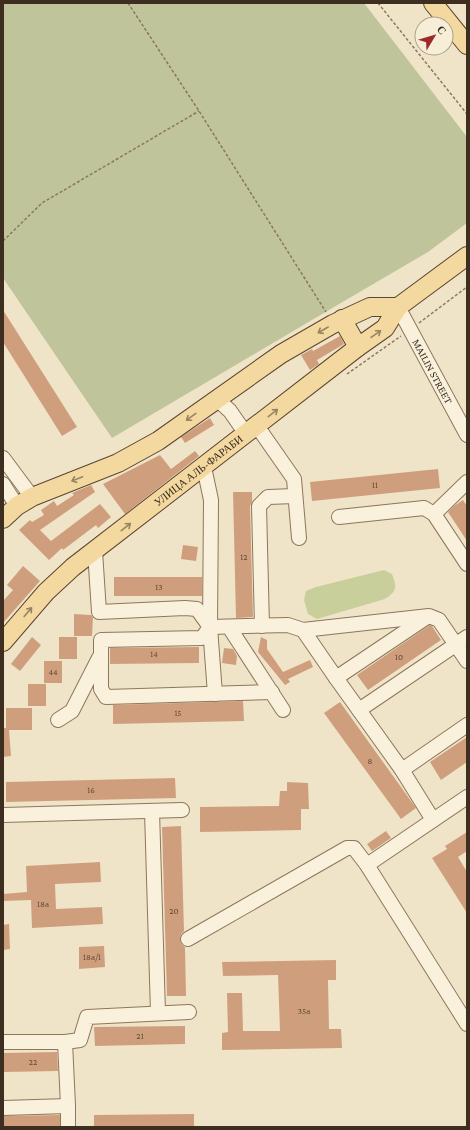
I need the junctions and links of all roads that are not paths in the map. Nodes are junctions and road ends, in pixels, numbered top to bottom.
1 (433, 3) edge
2 (467, 45) edge
3 (467, 256) edge
4 (398, 307) junction
5 (338, 321) junction
6 (358, 347) junction
7 (217, 399) junction
8 (251, 430) junction
9 (467, 434) edge
10 (3, 458) edge
11 (204, 467) junction
12 (467, 482) edge
13 (3, 484) edge
14 (295, 496) junction
15 (24, 502) junction
16 (434, 514) junction
17 (339, 517) dead end
18 (3, 519) edge
19 (299, 538) dead end
20 (95, 551) junction
21 (467, 564) edge
22 (429, 616) junction
23 (262, 626) junction
24 (229, 627) junction
25 (210, 628) junction
26 (303, 630) junction
27 (461, 641) edge
28 (3, 642) edge
29 (101, 656) junction
30 (467, 661) edge
31 (336, 678) junction
32 (272, 692) junction
33 (215, 694) junction
34 (283, 710) dead end
35 (359, 710) junction
36 (58, 720) dead end
37 (467, 724) edge
38 (402, 770) junction
39 (467, 796) edge
40 (182, 810) dead end
41 (152, 811) junction
42 (3, 815) edge
43 (433, 820) junction
44 (367, 865) junction
45 (188, 938) dead end
46 (189, 1012) dead end
47 (158, 1013) junction
48 (467, 1024) edge
49 (3, 1042) edge
50 (65, 1042) junction
51 (68, 1106) junction
52 (3, 1108) edge
53 (68, 1127) edge

1 - 2 main road
3 - 4 main road, УЛИЦА АЛЬ-ФАРАБИ
4 - 5 main road
6 -> 4 main road, УЛИЦА АЛЬ-ФАРАБИ
4 - 9 street, MAILIN STREET
5 - 6 main road
5 -> 7 main road
8 -> 6 main road, УЛИЦА АЛЬ-ФАРАБИ
7 - 8 street
7 -> 15 main road
8 - 11 main road, УЛИЦА АЛЬ-ФАРАБИ
8 - 14 street
10 - 15 street
20 -> 11 main road, УЛИЦА АЛЬ-ФАРАБИ
11 - 25 street
12 - 16 street
13 - 15 street
14 - 19 street
14 - 23 street
15 - 18 main road
16 - 17 street
16 - 21 street
20 - 25 street
28 -> 20 main road, УЛИЦА АЛЬ-ФАРАБИ
22 - 26 street
22 - 27 street
22 - 31 street
23 - 24 street
23 - 26 street
24 - 25 street
24 - 32 street
25 - 29 street
25 - 33 street
26 - 31 street
27 - 30 street
27 - 35 street
29 - 33 street
29 - 36 street
31 - 35 street
32 - 33 street
32 - 34 street
35 - 38 street
37 - 38 street
38 - 43 street
39 - 43 street
40 - 41 street
41 - 42 street
41 - 47 street
43 - 44 street
44 - 45 street
44 - 48 street
46 - 47 street
47 - 50 street
49 - 50 street
50 - 51 street
51 - 52 street
51 - 53 street

